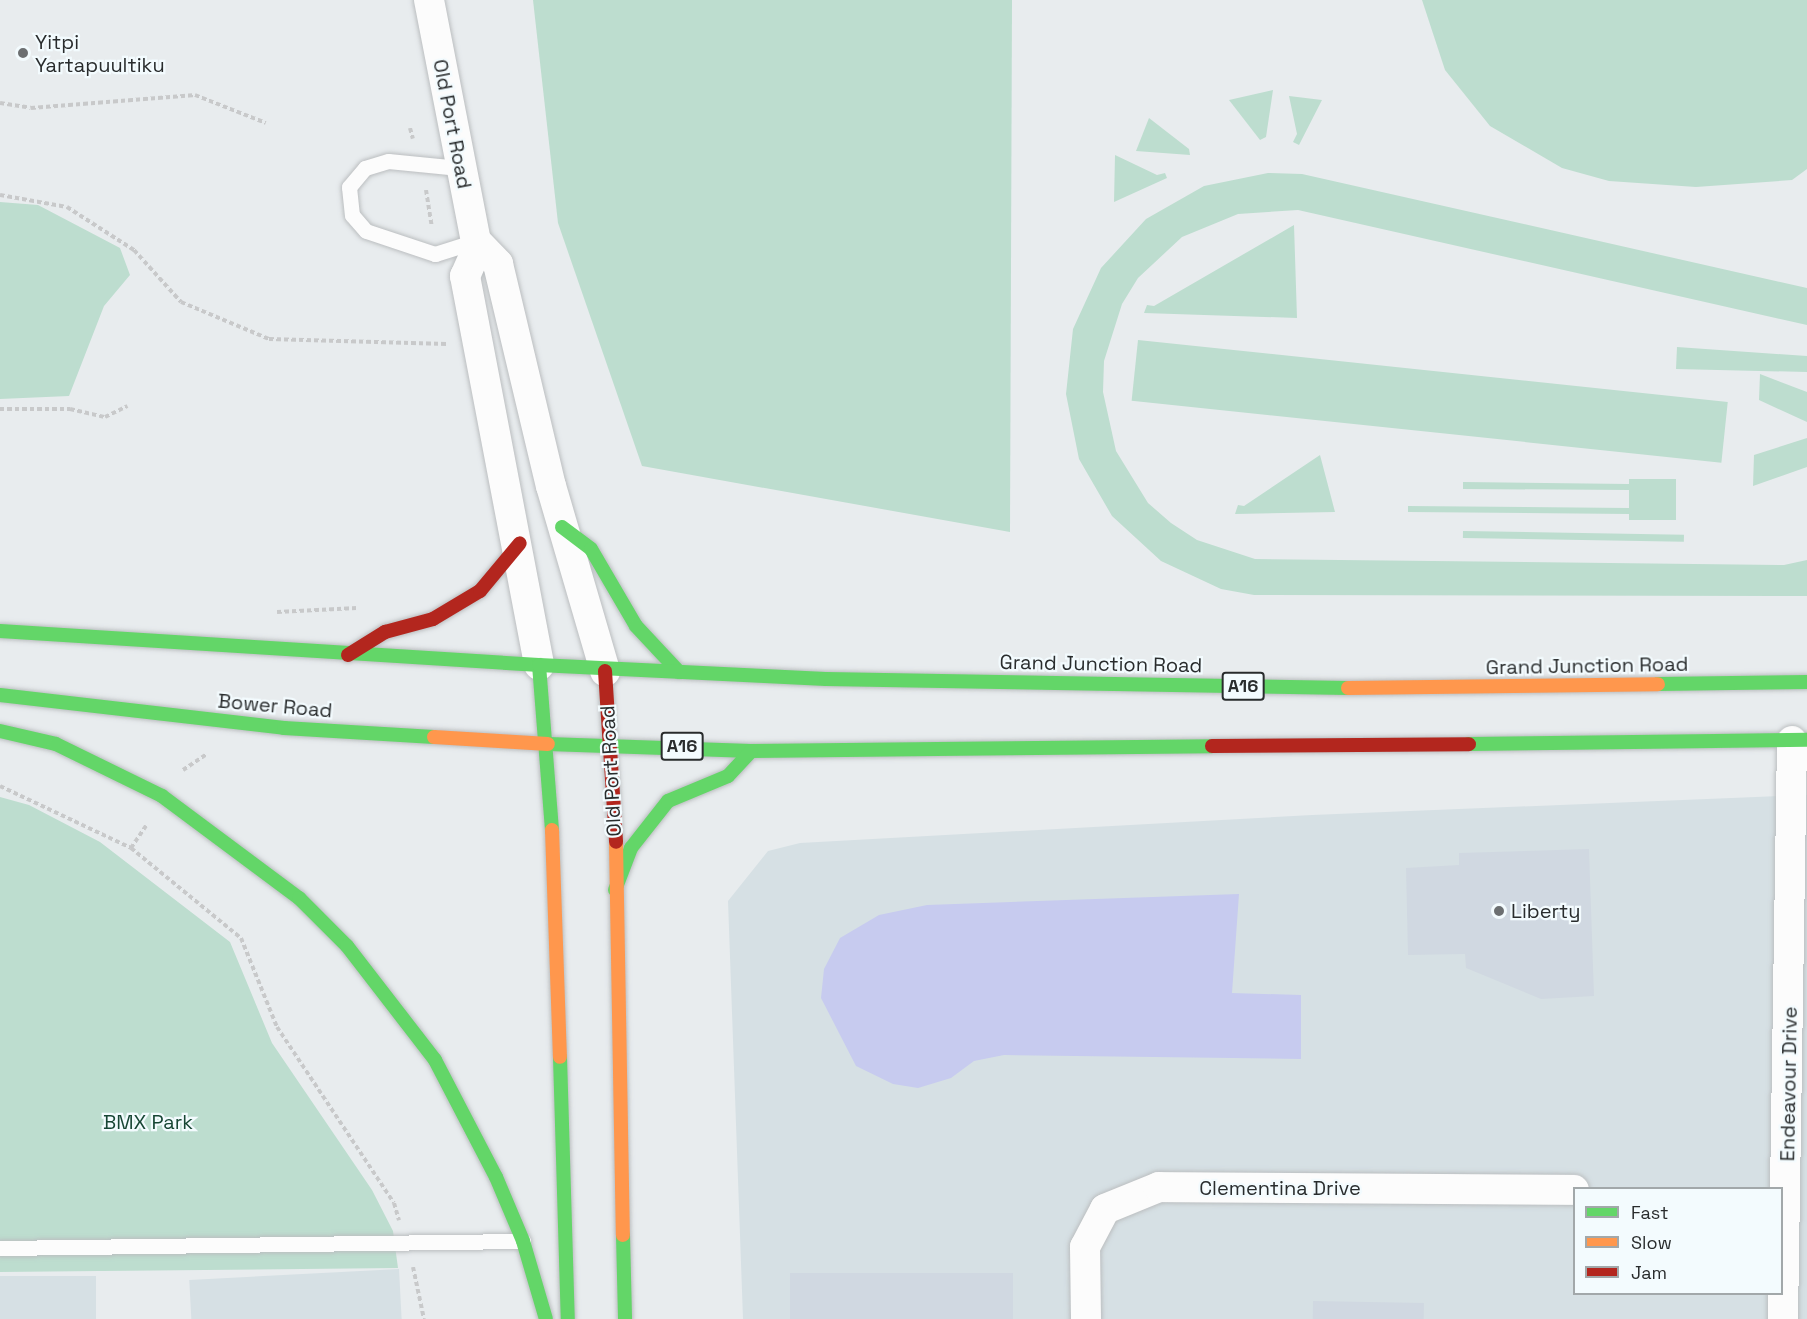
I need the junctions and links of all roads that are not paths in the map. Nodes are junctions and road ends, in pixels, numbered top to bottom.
1 (429, 0) edge
2 (459, 168) junction
3 (477, 244) junction
4 (562, 527) junction
5 (520, 543) junction
6 (0, 631) edge
7 (348, 655) junction
8 (539, 665) junction
9 (605, 671) junction
10 (679, 672) junction
11 (1807, 682) edge
12 (0, 695) edge
13 (0, 731) edge
14 (1800, 741) edge
15 (548, 744) junction
16 (612, 744) junction
17 (750, 751) junction
18 (615, 890) junction
19 (1573, 1190) edge
20 (1784, 1192) edge
21 (523, 1241) junction
22 (0, 1248) edge
23 (546, 1319) edge
24 (568, 1319) edge
25 (625, 1319) edge
26 (1086, 1319) edge
27 (1783, 1319) edge

1 - 2 street, Old Port Road
2 - 3 street, Old Port Road
2 - 3 lane
3 - 4 street, Old Port Road
3 - 5 street
4 - 9 street, Old Port Road
4 - 10 main road
5 - 7 main road
5 - 8 street
6 - 7 main road, A16
7 - 8 main road, A16
8 - 9 main road, Grand Junction Road / A16
8 - 15 main road
9 - 10 main road, Grand Junction Road / A16
9 - 16 main road, Old Port Road
10 - 11 main road, Grand Junction Road / A16
12 - 15 main road, Bower Road / A16
13 - 21 main road
14 - 17 main road, A16
14 - 20 street, Endeavour Drive
15 - 16 main road, A16
15 - 24 main road
16 - 17 main road, A16
16 - 18 main road, Old Port Road
17 - 18 main road
18 - 25 main road, Old Port Road
19 - 26 street, Clementina Drive
20 - 27 street, Endeavour Drive
21 - 22 lane
21 - 23 main road

